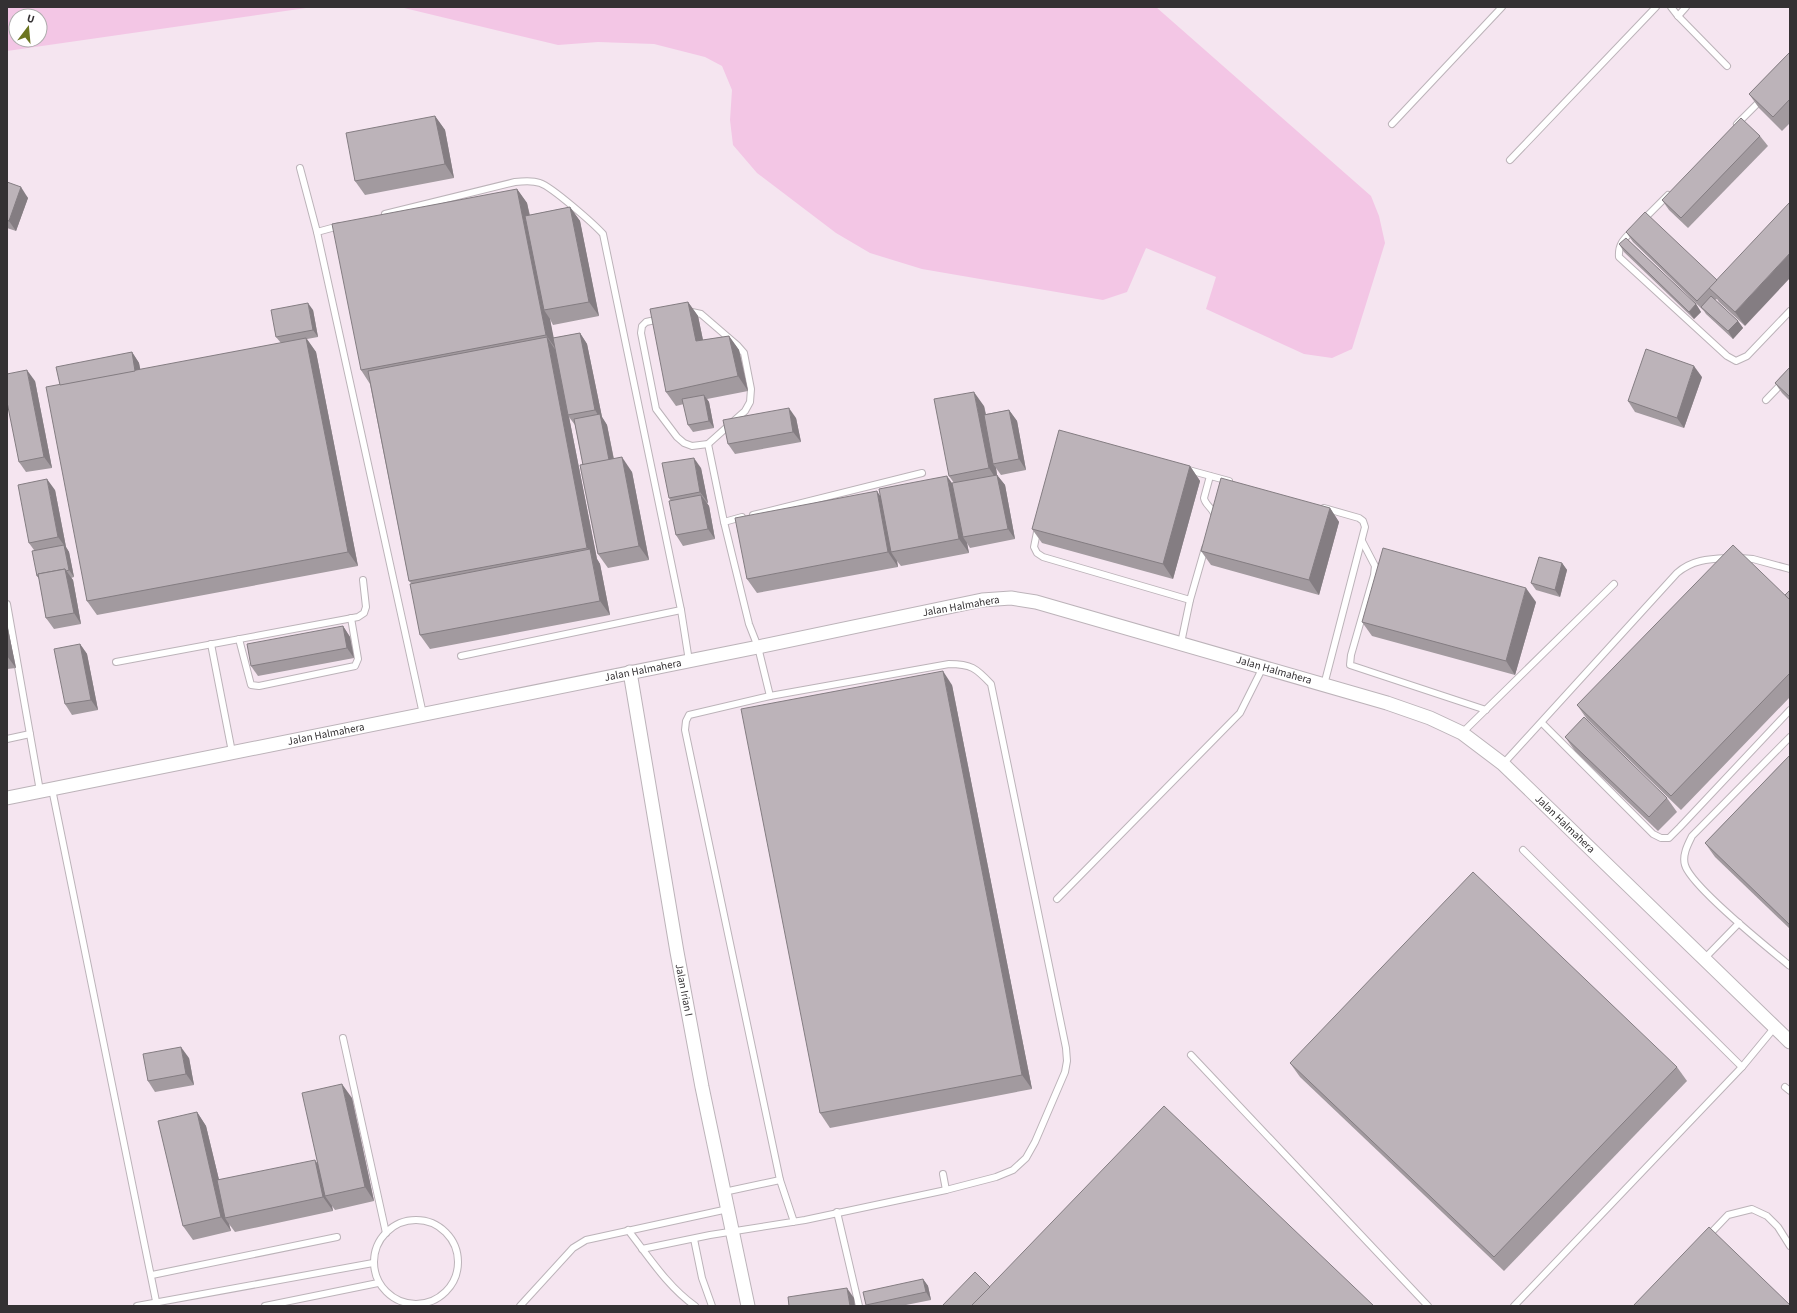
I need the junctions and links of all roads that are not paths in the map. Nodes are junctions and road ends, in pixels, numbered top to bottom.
1 (1502, 7) edge
2 (1656, 7) edge
3 (1671, 7) edge
4 (1686, 7) edge
5 (1678, 16) junction
6 (1727, 66) dead end
7 (1768, 93) edge
8 (1392, 124) dead end
9 (1730, 131) edge
10 (1510, 160) dead end
11 (300, 168) dead end
12 (1670, 192) edge
13 (378, 216) edge
14 (348, 224) edge
15 (317, 232) junction
16 (1790, 311) edge
17 (1790, 374) edge
18 (1766, 400) dead end
19 (708, 444) junction
20 (1180, 468) edge
21 (922, 474) dead end
22 (1210, 476) junction
23 (1232, 482) edge
24 (1314, 505) edge
25 (724, 522) junction
26 (1039, 524) edge
27 (1212, 524) edge
28 (1208, 539) edge
29 (1362, 541) junction
30 (1790, 568) edge
31 (363, 580) dead end
32 (1614, 584) dead end
33 (1190, 600) junction
34 (7, 604) edge
35 (681, 610) junction
36 (351, 618) junction
37 (239, 639) junction
38 (1181, 643) junction
39 (211, 644) junction
40 (758, 647) junction
41 (461, 656) dead end
42 (689, 661) junction
43 (116, 662) dead end
44 (1263, 667) junction
45 (630, 672) junction
46 (1324, 685) junction
47 (770, 696) junction
48 (1486, 710) junction
49 (1790, 710) edge
50 (424, 714) junction
51 (1542, 723) junction
52 (1462, 733) junction
53 (30, 734) junction
54 (1790, 737) edge
55 (7, 739) edge
56 (232, 752) junction
57 (1503, 764) junction
58 (46, 790) junction
59 (7, 798) edge
60 (1523, 850) dead end
61 (1057, 899) dead end
62 (1739, 923) junction
63 (1704, 959) junction
64 (1790, 966) edge
65 (1775, 1028) junction
66 (342, 1038) dead end
67 (1790, 1042) edge
68 (1191, 1055) dead end
69 (1742, 1067) junction
70 (943, 1174) dead end
71 (780, 1180) junction
72 (946, 1190) junction
73 (724, 1192) junction
74 (728, 1209) junction
75 (837, 1212) junction
76 (794, 1222) junction
77 (628, 1230) junction
78 (733, 1231) junction
79 (386, 1233) junction
80 (336, 1237) dead end
81 (694, 1239) junction
82 (1701, 1243) edge
83 (1790, 1246) edge
84 (642, 1249) junction
85 (373, 1264) junction
86 (152, 1275) junction
87 (378, 1283) junction
88 (157, 1304) edge
89 (138, 1306) edge
90 (269, 1306) edge
91 (520, 1306) edge
92 (695, 1306) edge
93 (712, 1306) edge
94 (748, 1306) edge
95 (859, 1306) edge
96 (1428, 1306) edge
97 (1514, 1306) edge

1 - 8 lane
2 - 10 lane
3 - 5 lane
4 - 5 lane
5 - 6 lane
7 - 9 lane
11 - 15 lane
12 - 16 lane
13 - 35 lane
14 - 15 lane
15 - 50 lane
17 - 18 lane
19 - 19 lane
19 - 25 lane
20 - 22 lane
21 - 25 lane
22 - 23 lane
22 - 27 lane
24 - 29 lane
25 - 40 lane
26 - 33 lane
28 - 33 lane
29 - 46 lane
29 - 48 lane
30 - 51 lane
31 - 36 lane
32 - 48 lane
33 - 38 lane
34 - 53 lane
35 - 41 lane
35 - 42 lane
36 - 37 lane
36 - 37 lane
37 - 39 lane
38 - 40 street, Jalan Halmahera
38 - 44 street, Jalan Halmahera
39 - 43 lane
39 - 56 lane
40 - 42 street, Jalan Halmahera
40 - 47 lane
42 - 45 street, Jalan Halmahera
44 - 46 street, Jalan Halmahera
44 - 61 lane
45 - 50 street, Jalan Halmahera
45 - 73 street, Jalan Irian I
46 - 52 street, Jalan Halmahera
47 - 71 lane
47 - 72 lane
48 - 52 lane
49 - 51 lane
50 - 56 street, Jalan Halmahera
51 - 57 lane
52 - 57 street, Jalan Halmahera
53 - 55 lane
53 - 58 lane
54 - 62 lane
56 - 58 street, Jalan Halmahera
57 - 63 street, Jalan Halmahera
58 - 59 street, Jalan Halmahera
58 - 86 lane
60 - 69 lane
62 - 63 lane
62 - 64 lane
63 - 65 street, Jalan Halmahera
65 - 67 street, Jalan Halmahera
65 - 69 lane
66 - 79 lane
68 - 96 lane
69 - 97 lane
70 - 72 lane
71 - 73 lane
71 - 76 lane
72 - 75 lane
73 - 74 street, Jalan Irian I
74 - 77 lane
74 - 78 street, Jalan Irian I
75 - 76 lane
75 - 95 lane
76 - 78 lane
77 - 84 lane
77 - 91 lane
78 - 81 lane
78 - 94 street, Jalan Irian I
79 - 85 lane
79 - 87 lane
80 - 86 lane
81 - 84 lane
81 - 93 lane
82 - 83 lane
84 - 92 lane
85 - 87 lane
85 - 88 lane
86 - 88 lane
87 - 90 lane
88 - 89 lane

